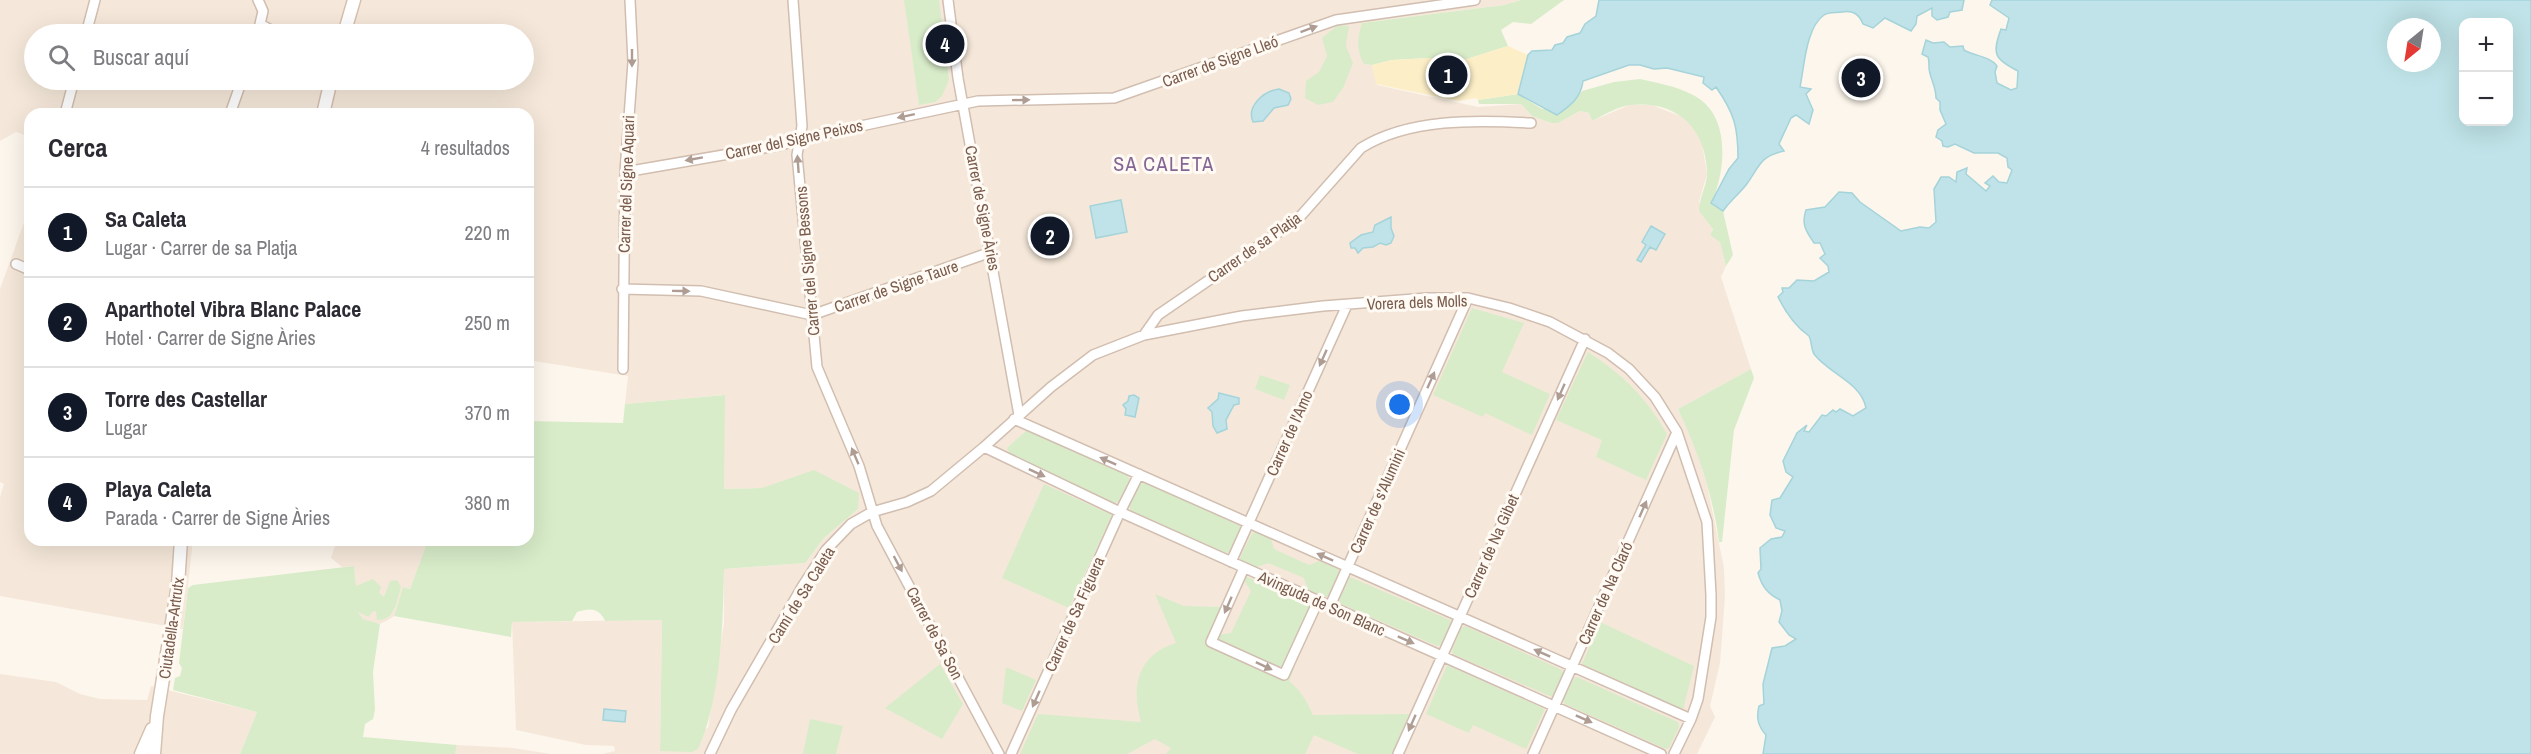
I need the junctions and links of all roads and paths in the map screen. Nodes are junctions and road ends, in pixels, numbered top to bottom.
1 (95, 0) edge
2 (258, 0) edge
3 (354, 0) edge
4 (630, 0) edge
5 (793, 0) edge
6 (948, 0) edge
7 (1475, 0) edge
8 (89, 24) edge
9 (260, 24) edge
10 (347, 24) edge
11 (71, 90) edge
12 (238, 90) edge
13 (328, 90) edge
14 (963, 104) junction
15 (67, 108) edge
16 (232, 108) edge
17 (324, 108) edge
18 (1531, 123) dead end
19 (800, 140) junction
20 (625, 171) junction
21 (991, 252) junction
22 (16, 264) dead end
23 (24, 267) edge
24 (622, 289) junction
25 (1468, 298) junction
26 (1347, 304) junction
27 (812, 315) junction
28 (1144, 335) junction
29 (1585, 339) junction
30 (622, 369) dead end
31 (1017, 417) junction
32 (1677, 432) junction
33 (984, 447) junction
34 (1139, 474) junction
35 (872, 512) junction
36 (1119, 512) junction
37 (1249, 523) junction
38 (180, 546) edge
39 (1232, 562) junction
40 (1347, 567) junction
41 (1244, 568) junction
42 (1318, 601) junction
43 (1330, 606) junction
44 (1460, 616) junction
45 (1442, 656) junction
46 (1572, 666) junction
47 (1554, 706) junction
48 (157, 716) junction
49 (1691, 719) junction
50 (710, 753) edge
51 (141, 754) edge
52 (154, 754) edge
53 (721, 754) edge
54 (999, 754) edge
55 (1011, 754) edge
56 (1398, 754) edge
57 (1533, 754) edge
58 (1661, 754) edge
59 (1674, 754) edge

1 - 8 street
2 - 9 street
3 - 10 main road
4 -> 20 street, Carrer del Signe Aquari
5 - 19 street, Carrer del Signe Bessons
6 - 14 street, Carrer de Signe Àries
14 -> 7 street, Carrer de Signe Lleó
11 - 15 street
12 - 16 street
13 - 17 main road
14 -> 19 street, Carrer del Signe Peixos
14 - 21 street, Carrer de Signe Àries
18 - 28 street, Carrer de sa Platja
19 -> 20 street, Carrer del Signe Peixos
27 -> 19 street, Carrer del Signe Bessons
20 - 24 street, Carrer del Signe Aquari
21 - 27 street, Carrer de Signe Taure
21 - 31 street, Carrer de Signe Àries
22 - 23 street
24 -> 27 street, Carrer de Signe Taure
24 - 30 street, Carrer del Signe Aquari
25 - 26 street, Vorera dels Molls
25 - 29 street, Vorera dels Molls
40 -> 25 street, Carrer de s'Alumini
26 - 28 street, Vorera dels Molls
26 -> 37 street, Carrer de l'Amo
35 -> 27 street, Carrer del Signe Bessons
28 - 31 street, Vorera dels Molls
29 - 32 street, Vorera dels Molls
29 -> 44 street, Carrer de Na Gibet
31 - 33 street, Camí de Sa Caleta
34 -> 31 street
46 -> 32 street, Carrer de Na Claró
32 - 49 street, Vorera dels Molls
33 - 35 street, Camí de Sa Caleta
33 -> 36 street, Avinguda de Son Blanc
34 - 36 street, Carrer de Sa Figuera
34 - 37 street
35 - 50 street, Camí de Sa Caleta
35 -> 54 street, Carrer de Sa Son
36 - 39 street, Avinguda de Son Blanc
36 -> 55 street, Carrer de Sa Figuera
37 - 39 street, Carrer de l'Amo
40 -> 37 street
38 - 48 main road, Ciutadella-Artrutx
39 - 41 street, Avinguda de Son Blanc
40 - 43 street, Carrer de s'Alumini
40 - 44 street
41 - 42 street, Avinguda de Son Blanc
41 -> 42 street
42 - 43 street, Avinguda de Son Blanc
43 -> 45 street, Avinguda de Son Blanc
44 - 45 street, Carrer de Na Gibet
46 -> 44 street
45 - 47 street, Avinguda de Son Blanc
45 -> 56 street, Carrer de Na Gibet
46 - 47 street, Carrer de Na Claró
46 - 49 street
47 - 57 street, Carrer de Na Claró
47 -> 58 street, Avinguda de Son Blanc
48 - 51 main road, Ciutadella-Artrutx
48 - 52 main road, Ciutadella-Artrutx
49 - 59 street, Vorera dels Molls
50 - 53 street

